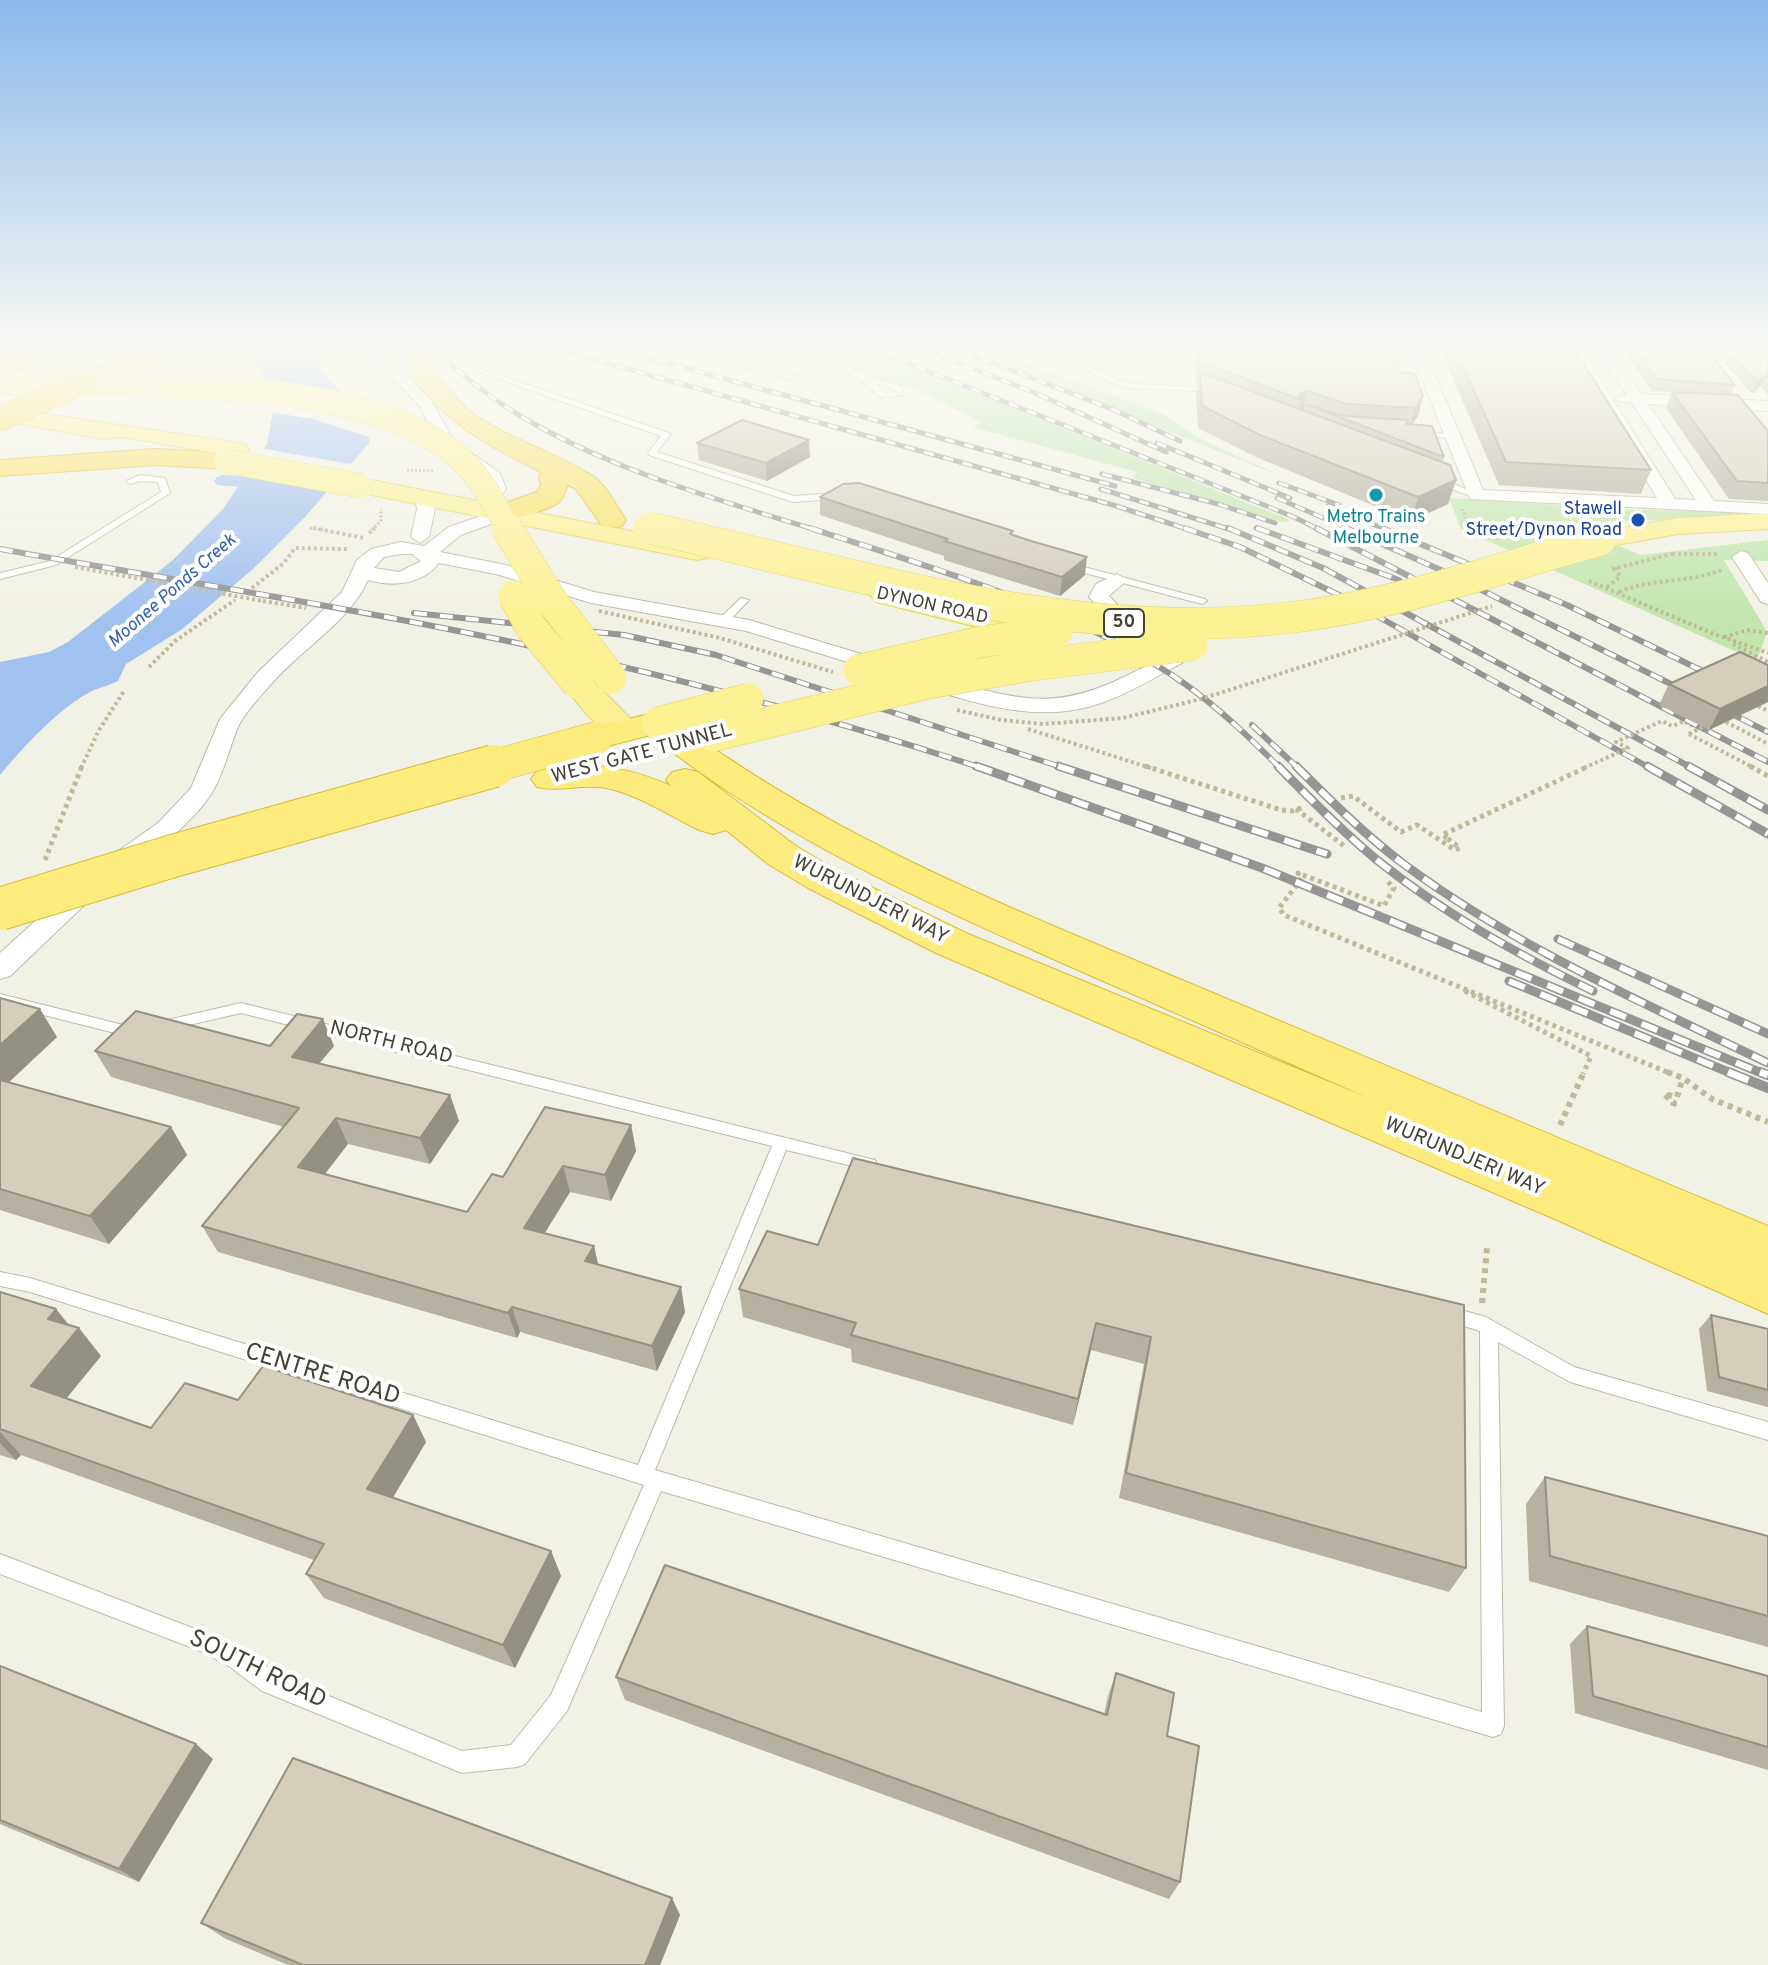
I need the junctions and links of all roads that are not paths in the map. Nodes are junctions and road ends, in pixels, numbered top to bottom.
1 (99, 436) edge
2 (105, 436) edge
3 (387, 436) edge
4 (427, 436) edge
5 (442, 436) edge
6 (491, 436) edge
7 (665, 436) edge
8 (1447, 436) edge
9 (1452, 436) joint
10 (1629, 436) edge
11 (1661, 436) edge
12 (231, 456) junction
13 (0, 467) edge
14 (555, 469) junction
15 (1653, 476) junction
16 (1690, 478) junction
17 (1433, 479) edge
18 (365, 480) junction
19 (130, 481) dead end
20 (845, 495) edge
21 (424, 498) junction
22 (1467, 498) junction
23 (1669, 503) junction
24 (534, 504) junction
25 (485, 505) junction
26 (1708, 505) junction
27 (1768, 509) edge
28 (1768, 521) edge
29 (630, 529) junction
30 (1768, 532) edge
31 (426, 549) junction
32 (1613, 556) junction
33 (1741, 557) road end
34 (1062, 564) edge
35 (364, 567) junction
36 (414, 574) junction
37 (518, 575) junction
38 (0, 576) edge
39 (1117, 580) junction
40 (1768, 598) edge
41 (346, 600) junction
42 (744, 600) dead end
43 (1202, 601) dead end
44 (1117, 615) dead end
45 (724, 620) junction
46 (1296, 630) junction
47 (1058, 631) junction
48 (1172, 638) junction
49 (653, 737) junction
50 (550, 779) junction
51 (782, 855) junction
52 (0, 909) edge
53 (0, 938) edge
54 (0, 969) edge
55 (0, 999) edge
56 (782, 1141) junction
57 (888, 1169) edge
58 (1768, 1250) edge
59 (0, 1280) edge
60 (1768, 1291) edge
61 (1434, 1311) edge
62 (1484, 1325) junction
63 (1768, 1431) edge
64 (650, 1478) junction
65 (0, 1564) edge

1 - 13 highway
2 - 12 main road, DYNON ROAD / 50
3 - 49 main road, WURUNDJERI WAY, bridge
4 - 49 main road, WURUNDJERI WAY, bridge
5 - 25 street
6 - 14 highway, bridge
7 - 20 lane
8 - 9 lane
9 - 22 street
10 - 15 street
11 - 16 street
12 - 13 highway
12 - 18 main road, DYNON ROAD / 50, bridge
14 - 24 highway
14 - 29 highway
15 - 16 street
15 - 23 street
16 - 26 street
17 - 22 lane
18 - 21 main road, DYNON ROAD / 50
18 - 25 main road, DYNON ROAD / 50
19 - 38 lane
21 - 25 main road, DYNON ROAD / 50
21 - 31 street
22 - 23 street
23 - 26 street
24 - 25 highway
24 - 29 main road, DYNON ROAD / 50
25 - 29 main road, DYNON ROAD / 50
25 - 31 street
25 - 31 street
26 - 27 street
28 - 32 main road, DYNON ROAD / 50
29 - 47 main road, DYNON ROAD / 50, bridge
29 - 48 main road, DYNON ROAD / 50, bridge
30 - 32 main road, DYNON ROAD / 50
31 - 35 street
31 - 36 street
31 - 37 street
32 - 46 main road, DYNON ROAD / 50
32 - 48 main road, DYNON ROAD / 50, bridge
33 - 40 street
34 - 39 lane
35 - 36 street
35 - 41 street
36 - 37 street
36 - 41 street
37 - 45 street
39 - 43 lane
39 - 44 street
41 - 54 street
42 - 45 lane
45 - 48 street
46 - 47 main road, DYNON ROAD / 50
46 - 49 main road, WEST GATE TUNNEL, bridge
47 - 48 main road, WEST GATE TUNNEL, bridge
47 - 49 main road, WEST GATE TUNNEL, bridge
49 - 50 highway, WEST GATE TUNNEL
49 - 51 highway, WURUNDJERI WAY
49 - 52 highway, WEST GATE TUNNEL, bridge
49 - 58 highway, WURUNDJERI WAY
50 - 51 highway
50 - 53 highway, WEST GATE TUNNEL
51 - 60 highway, WURUNDJERI WAY
55 - 56 lane, NORTH ROAD
56 - 57 lane, NORTH ROAD
56 - 64 lane
59 - 64 lane, CENTRE ROAD
61 - 62 lane
62 - 63 lane
62 - 64 lane, CENTRE ROAD
64 - 65 lane, SOUTH ROAD

